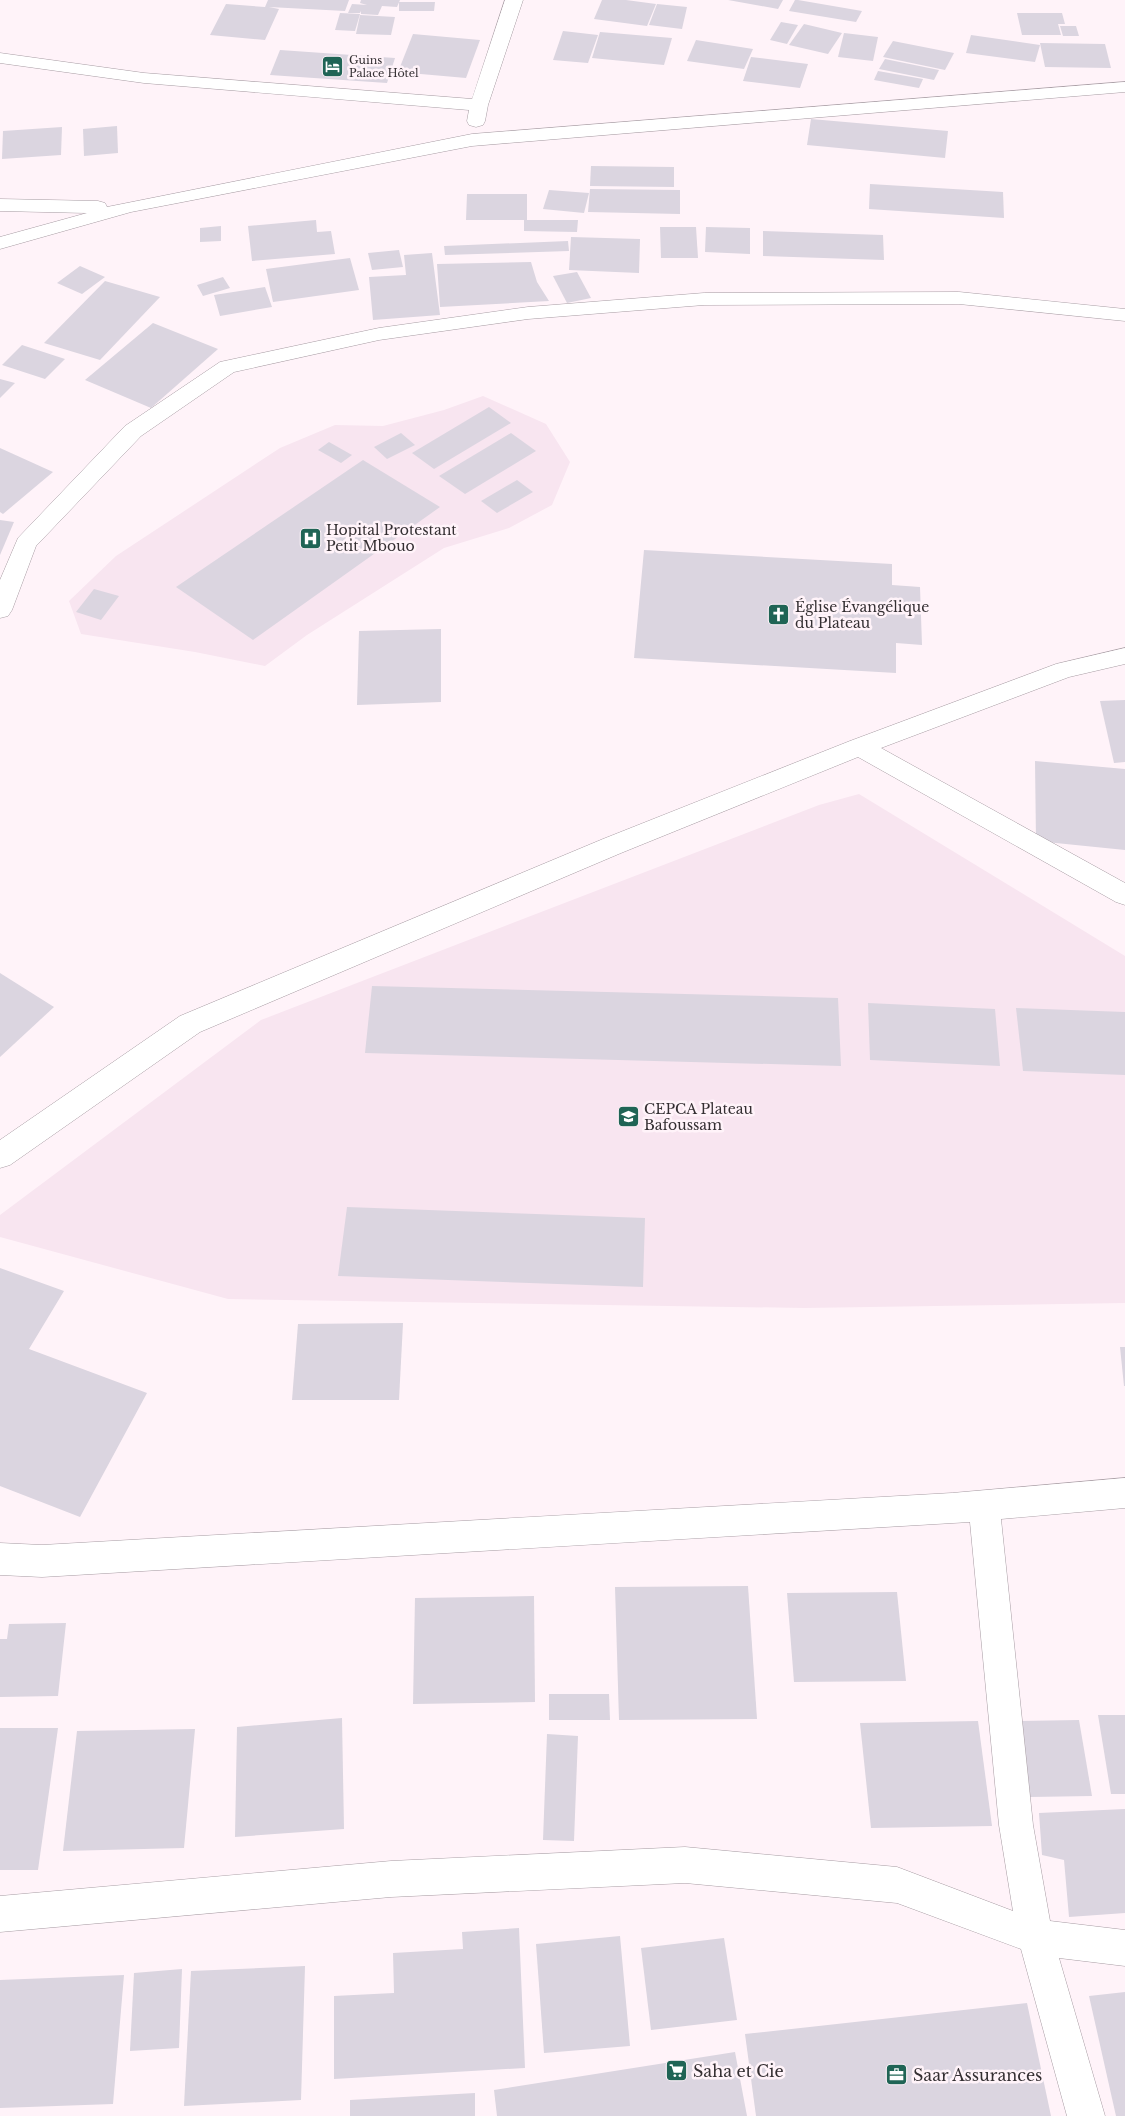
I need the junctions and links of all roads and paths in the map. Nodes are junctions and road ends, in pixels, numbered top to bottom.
1 (514, 0) edge
2 (0, 58) edge
3 (1125, 87) edge
4 (479, 105) junction
5 (472, 140) junction
6 (0, 205) edge
7 (128, 207) junction
8 (0, 243) edge
9 (1125, 315) edge
10 (0, 610) edge
11 (1125, 656) edge
12 (859, 746) junction
13 (1125, 895) edge
14 (0, 1156) edge
15 (1125, 1493) edge
16 (984, 1505) junction
17 (0, 1559) edge
18 (0, 1914) edge
19 (1035, 1938) junction
20 (1125, 1948) edge
21 (1086, 2116) edge

1 - 4 street
2 - 4 street
3 - 5 street
4 - 5 street
5 - 7 street
6 - 7 street
7 - 8 street
9 - 10 street
11 - 12 street
12 - 13 street
12 - 14 street
15 - 16 street
16 - 17 street
16 - 19 street
18 - 19 street
19 - 20 street
19 - 21 street

